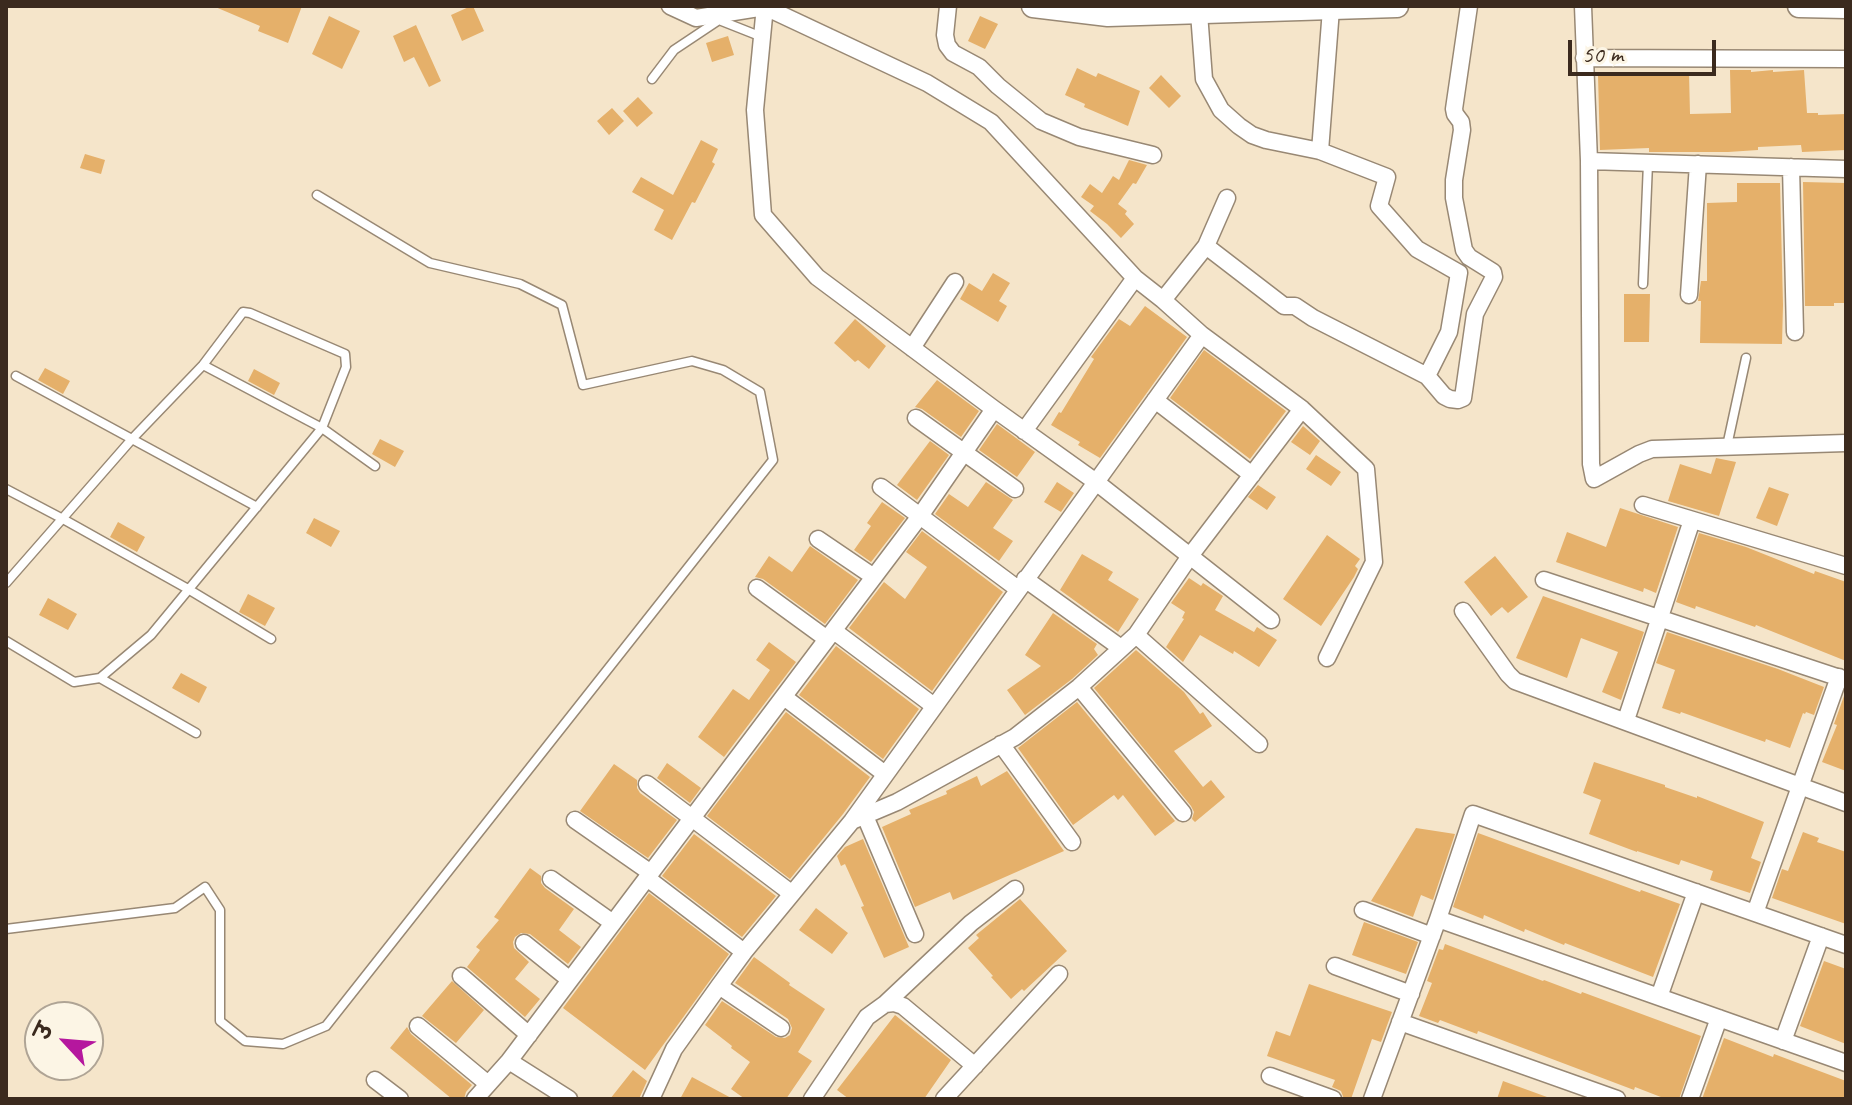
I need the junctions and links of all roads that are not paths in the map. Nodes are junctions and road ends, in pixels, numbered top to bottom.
1 (670, 6) edge
2 (765, 6) edge
3 (948, 6) edge
4 (1033, 6) edge
5 (1397, 6) edge
6 (1469, 6) edge
7 (1583, 6) edge
8 (1799, 6) edge
9 (1846, 7) edge
10 (1331, 9) junction
11 (1199, 13) junction
12 (762, 37) junction
13 (1584, 58) junction
14 (1846, 59) edge
15 (652, 79) dead end
16 (1320, 151) junction
17 (1153, 155) dead end
18 (1589, 161) junction
19 (1648, 163) junction
20 (1698, 164) junction
21 (1791, 167) junction
22 (1846, 169) edge
23 (317, 195) dead end
24 (1227, 198) dead end
25 (1206, 246) junction
26 (1135, 278) junction
27 (955, 282) dead end
28 (1643, 284) dead end
29 (1689, 295) dead end
30 (1163, 300) junction
31 (1795, 332) dead end
32 (1202, 335) junction
33 (912, 348) junction
34 (1746, 358) dead end
35 (203, 365) junction
36 (16, 376) dead end
37 (1427, 376) junction
38 (1155, 400) junction
39 (994, 409) junction
40 (1302, 409) junction
41 (916, 418) dead end
42 (322, 428) junction
43 (1024, 431) junction
44 (132, 439) junction
45 (1846, 443) edge
46 (1727, 446) junction
47 (965, 453) junction
48 (375, 466) dead end
49 (1252, 475) junction
50 (1096, 482) junction
51 (881, 487) dead end
52 (6, 489) edge
53 (1015, 489) dead end
54 (1643, 505) dead end
55 (257, 507) junction
56 (920, 516) junction
57 (63, 519) junction
58 (1692, 520) junction
59 (818, 539) dead end
60 (1190, 556) junction
61 (1846, 566) edge
62 (874, 577) junction
63 (1544, 580) dead end
64 (6, 583) edge
65 (1021, 584) junction
66 (757, 588) dead end
67 (188, 589) junction
68 (1463, 611) dead end
69 (1659, 618) junction
70 (1271, 620) dead end
71 (831, 635) junction
72 (1136, 635) junction
73 (271, 639) dead end
74 (6, 641) edge
75 (1121, 648) junction
76 (1327, 658) dead end
77 (100, 678) junction
78 (1843, 678) edge
79 (1079, 687) junction
80 (784, 697) junction
81 (934, 706) junction
82 (1626, 720) junction
83 (196, 733) dead end
84 (1001, 744) junction
85 (1259, 744) dead end
86 (885, 774) junction
87 (647, 784) dead end
88 (1800, 787) junction
89 (1846, 803) edge
90 (1183, 813) dead end
91 (692, 818) junction
92 (858, 818) junction
93 (575, 820) dead end
94 (1072, 842) dead end
95 (649, 876) junction
96 (551, 879) dead end
97 (1015, 889) dead end
98 (1696, 892) junction
99 (791, 893) junction
100 (1363, 910) dead end
101 (1755, 913) junction
102 (1438, 919) junction
103 (613, 923) junction
104 (6, 929) edge
105 (915, 934) dead end
106 (1432, 936) junction
107 (1821, 936) junction
108 (524, 943) dead end
109 (1846, 945) edge
110 (744, 952) junction
111 (1335, 966) dead end
112 (1059, 974) dead end
113 (461, 976) dead end
114 (570, 980) junction
115 (719, 986) junction
116 (1411, 994) junction
117 (1659, 997) junction
118 (885, 1004) junction
119 (1719, 1018) junction
120 (1400, 1022) junction
121 (418, 1026) dead end
122 (781, 1028) dead end
123 (529, 1035) junction
124 (1783, 1041) junction
125 (509, 1061) junction
126 (1846, 1063) edge
127 (975, 1066) junction
128 (1270, 1076) dead end
129 (375, 1080) dead end
130 (488, 1084) junction
131 (400, 1099) edge
132 (475, 1099) edge
133 (569, 1099) edge
134 (651, 1099) edge
135 (812, 1099) edge
136 (944, 1099) edge
137 (1333, 1099) edge
138 (1372, 1099) edge
139 (1617, 1099) edge
140 (1690, 1099) edge

1 - 2 street
2 - 12 street
2 - 26 street
3 - 17 street
4 - 11 main road
5 - 10 main road
6 - 37 street
7 - 13 street
8 - 9 main road
10 - 11 main road
10 - 16 street
11 - 16 street
12 - 15 lane
12 - 33 street
13 - 14 street
13 - 18 street
16 - 37 street
18 - 19 street
18 - 46 street
19 - 20 street
19 - 28 lane
20 - 21 street
20 - 29 street
21 - 22 street
21 - 31 street
23 - 104 lane
24 - 25 street
25 - 30 street
25 - 37 street
26 - 30 street
26 - 43 street
27 - 33 street
30 - 32 street
32 - 38 street
32 - 40 street
33 - 39 street
34 - 46 lane
35 - 42 lane
35 - 42 lane
35 - 44 lane
36 - 44 lane
38 - 49 street
38 - 50 street
39 - 43 street
39 - 47 street
40 - 49 street
40 - 76 street
41 - 47 street
42 - 48 lane
42 - 55 lane
43 - 50 street
44 - 55 lane
44 - 57 lane
45 - 46 street
47 - 53 street
47 - 56 street
49 - 60 street
50 - 60 street
50 - 65 street
51 - 56 street
52 - 57 lane
54 - 58 street
55 - 67 lane
56 - 62 street
56 - 65 street
57 - 64 lane
57 - 67 lane
58 - 61 street
58 - 69 street
59 - 62 street
60 - 70 street
60 - 72 street
62 - 71 street
63 - 69 street
65 - 75 street
65 - 81 street
66 - 71 street
67 - 73 lane
67 - 77 lane
68 - 82 street
69 - 78 street
69 - 82 street
71 - 80 street
71 - 81 street
72 - 75 street
72 - 85 street
74 - 77 lane
75 - 79 street
77 - 83 lane
78 - 88 street
79 - 84 street
79 - 90 street
80 - 86 street
80 - 91 street
81 - 86 street
82 - 88 street
84 - 92 street
84 - 94 street
86 - 92 street
87 - 91 street
88 - 89 street
88 - 101 street
91 - 95 street
91 - 99 street
92 - 99 street
92 - 105 street
93 - 95 street
95 - 103 street
95 - 110 street
96 - 103 street
97 - 118 street
98 - 101 street
98 - 102 street
98 - 117 street
99 - 110 street
100 - 106 street
101 - 107 street
102 - 106 street
102 - 117 street
103 - 114 street
106 - 116 street
107 - 109 street
107 - 124 street
108 - 114 street
110 - 115 street
111 - 116 street
112 - 127 street
113 - 123 street
114 - 123 street
115 - 122 street
115 - 134 street
116 - 120 street
117 - 119 street
118 - 127 street
118 - 135 street
119 - 124 street
119 - 140 street
120 - 138 street
120 - 139 street
121 - 130 street
123 - 125 street
124 - 126 street
125 - 130 street
125 - 133 street
127 - 136 street
128 - 137 street
129 - 131 street
130 - 132 street

